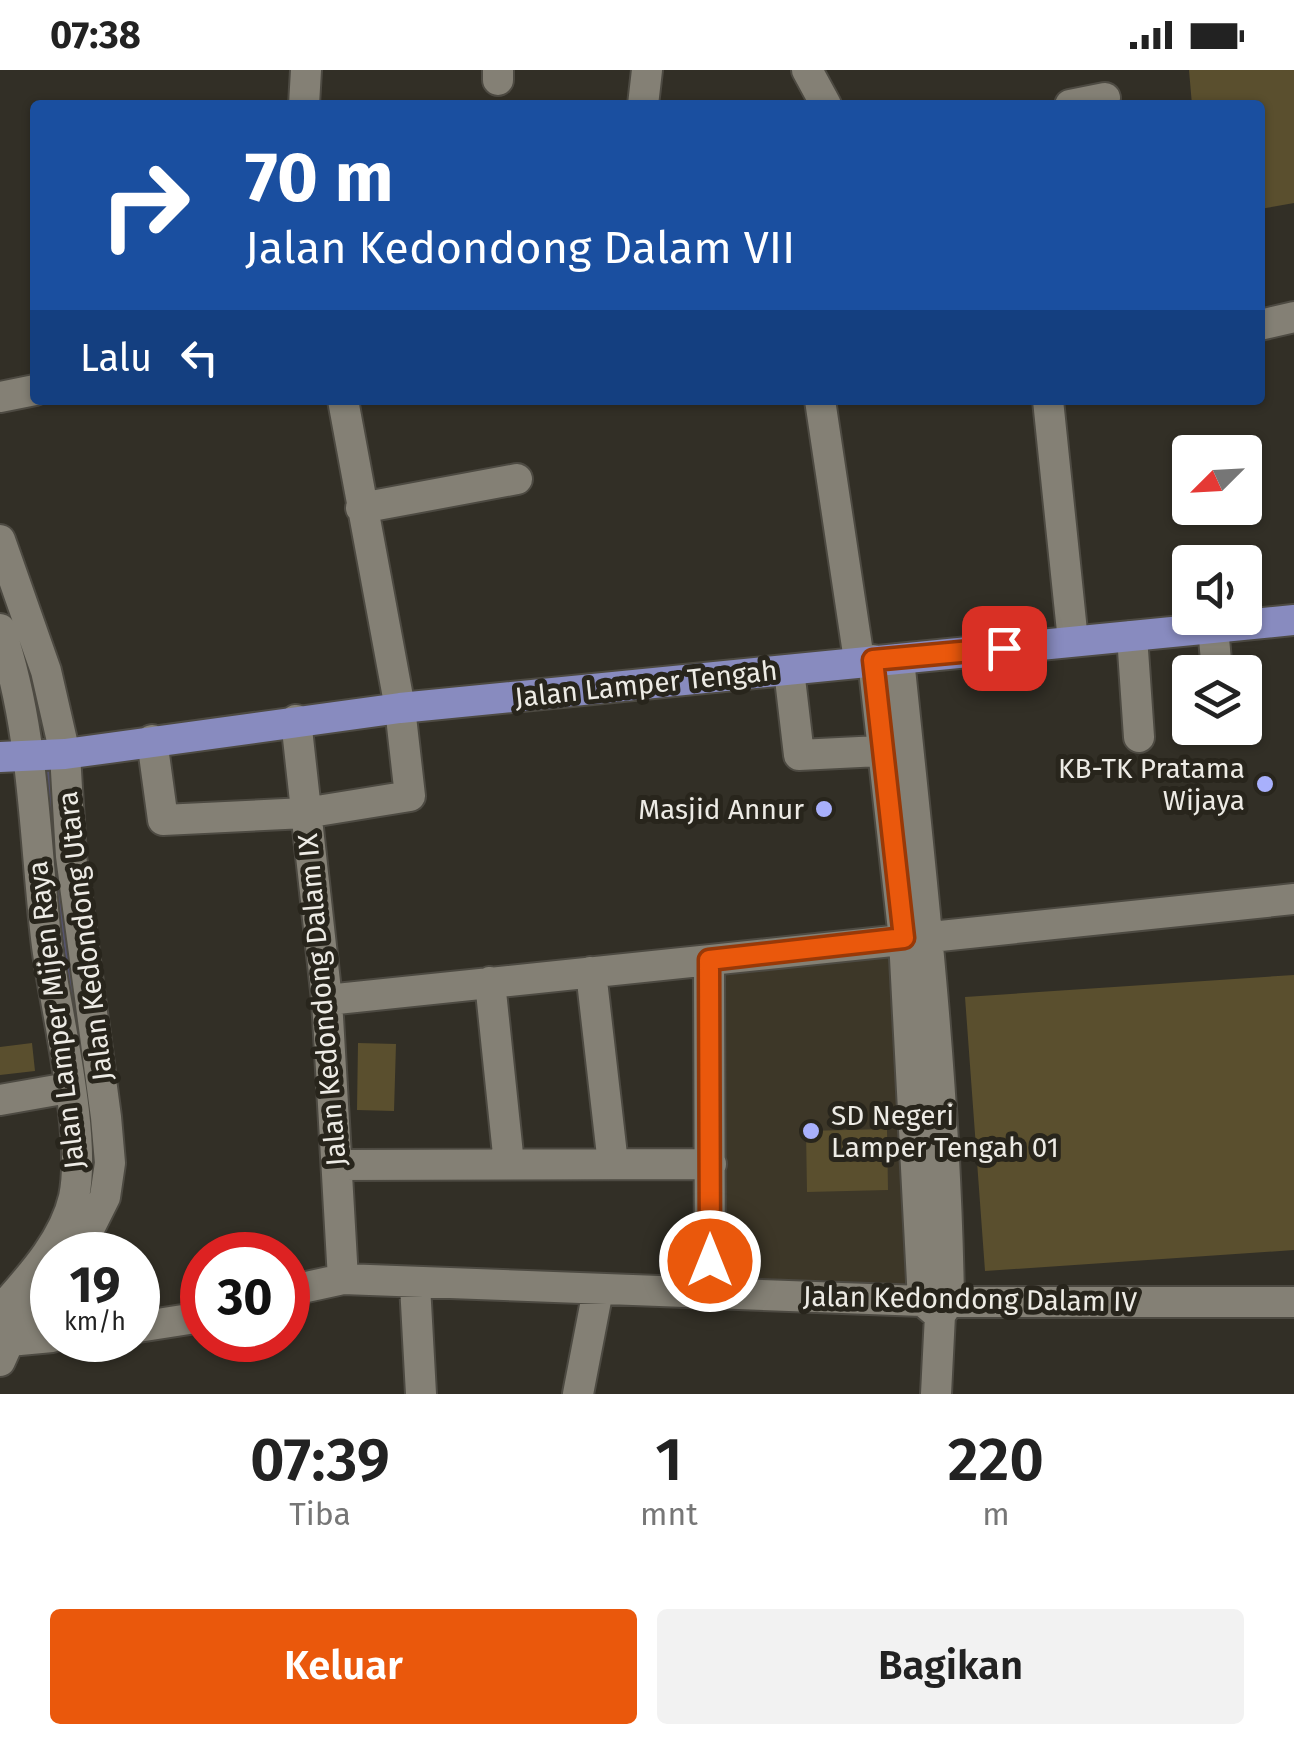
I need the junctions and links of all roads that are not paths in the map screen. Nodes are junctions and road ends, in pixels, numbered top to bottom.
1 (306, 70) edge
2 (647, 70) edge
3 (807, 70) edge
4 (1105, 98) dead end
5 (304, 100) edge
6 (643, 100) edge
7 (823, 100) edge
8 (1095, 100) edge
9 (1294, 317) edge
10 (1265, 324) edge
11 (30, 391) edge
12 (0, 397) edge
13 (344, 405) edge
14 (821, 405) edge
15 (1049, 405) edge
16 (517, 479) dead end
17 (361, 508) junction
18 (0, 540) edge
19 (1294, 620) edge
20 (1262, 623) edge
21 (0, 629) edge
22 (1172, 632) edge
23 (1132, 636) junction
24 (1073, 641) junction
25 (877, 660) junction
26 (789, 670) junction
27 (400, 708) junction
28 (296, 720) junction
29 (1139, 737) dead end
30 (152, 740) junction
31 (895, 750) junction
32 (37, 755) edge
33 (306, 813) junction
34 (1294, 898) edge
35 (917, 937) junction
36 (709, 960) junction
37 (591, 972) junction
38 (490, 982) junction
39 (327, 1000) junction
40 (68, 1088) junction
41 (0, 1100) edge
42 (90, 1119) junction
43 (337, 1164) junction
44 (509, 1164) junction
45 (613, 1164) junction
46 (710, 1164) junction
47 (87, 1232) edge
48 (343, 1279) junction
49 (414, 1285) junction
50 (310, 1286) edge
51 (598, 1290) junction
52 (710, 1294) junction
53 (1294, 1302) edge
54 (937, 1306) junction
55 (30, 1310) edge
56 (30, 1337) edge
57 (3, 1338) edge
58 (421, 1394) edge
59 (578, 1394) edge
60 (936, 1394) edge

1 - 5 street
2 - 6 street
3 - 7 street
4 - 8 street
9 - 10 street
11 - 12 street
13 - 17 street
14 - 25 street
15 - 24 street
16 - 17 street
17 - 27 street
18 - 32 street
19 - 20 main road, Jalan Lamper Tengah
21 - 32 street
22 - 23 main road, Jalan Lamper Tengah
23 - 24 main road, Jalan Lamper Tengah
23 - 29 street
24 - 25 main road, Jalan Lamper Tengah
25 - 26 main road, Jalan Lamper Tengah
25 - 31 street
26 - 27 main road, Jalan Lamper Tengah
26 - 31 street
27 - 28 main road, Jalan Lamper Tengah
27 - 33 street
28 - 30 main road, Jalan Lamper Tengah
28 - 33 street, Jalan Kedondong Dalam IX
30 - 32 main road, Jalan Lamper Tengah
30 - 33 street
31 - 35 street
32 - 40 street, Jalan Lamper Mijen Raya
32 - 42 street, Jalan Kedondong Utara
33 - 39 street, Jalan Kedondong Dalam IX
34 - 35 street
35 - 36 street
35 - 54 street
36 - 37 street
36 - 46 street
37 - 38 street
37 - 45 street
38 - 39 street
38 - 44 street
39 - 43 street, Jalan Kedondong Dalam IX
40 - 41 street
40 - 42 street, Jalan Lamper Mijen Raya
42 - 47 street, Jalan Kedondong Utara
42 - 57 street, Jalan Lamper Mijen Raya
43 - 44 street
43 - 48 street, Jalan Kedondong Dalam IX
44 - 45 street
45 - 46 street
46 - 52 street
48 - 49 street, Jalan Kedondong Dalam IV
48 - 50 street, Jalan Kedondong Dalam IV
49 - 51 street, Jalan Kedondong Dalam IV
49 - 58 street
51 - 52 street, Jalan Kedondong Dalam IV
51 - 59 street
52 - 54 street, Jalan Kedondong Dalam IV
53 - 54 street, Jalan Kedondong Dalam IV
54 - 60 street
55 - 57 street
56 - 57 street

